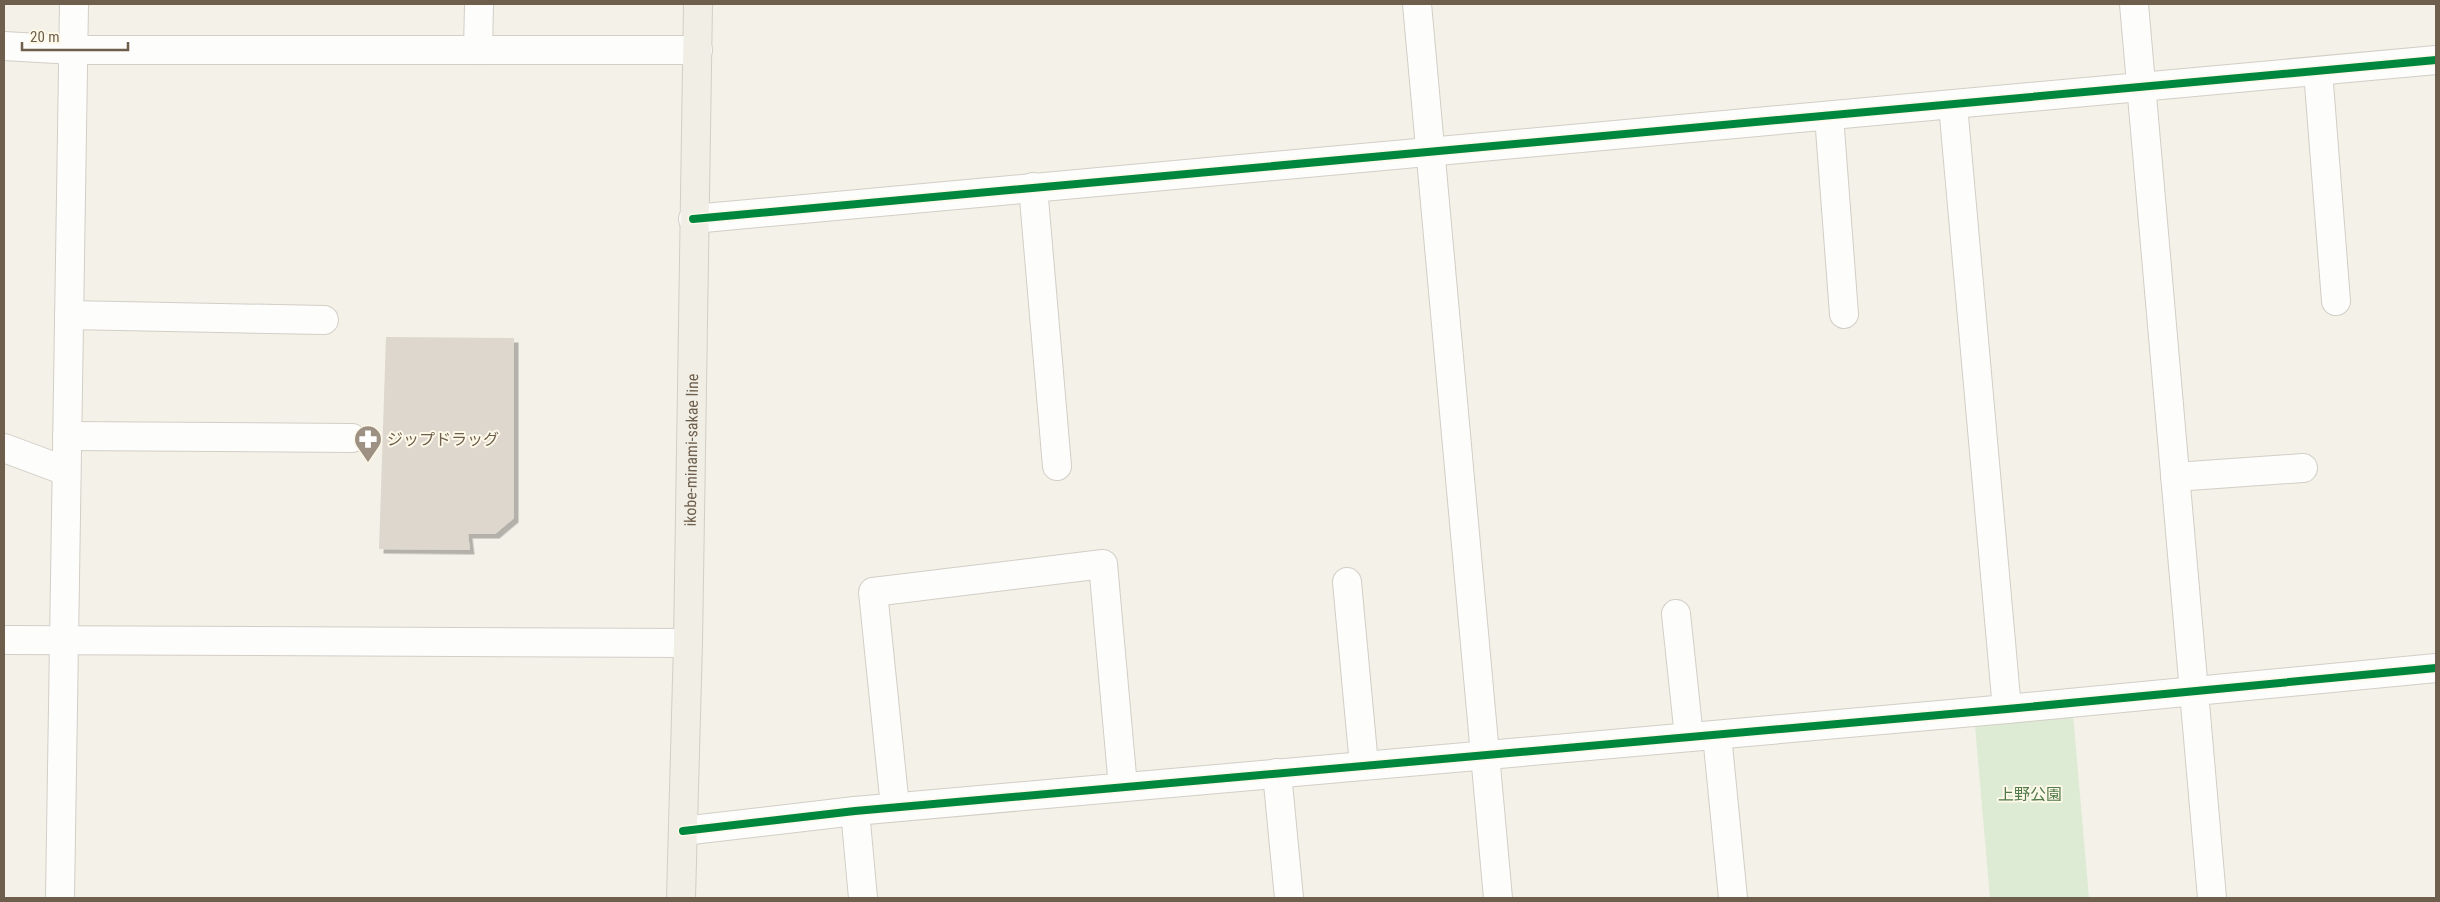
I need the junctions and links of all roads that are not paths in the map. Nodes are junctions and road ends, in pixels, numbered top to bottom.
1 (74, 4) edge
2 (479, 4) edge
3 (698, 4) edge
4 (1417, 4) edge
5 (2134, 4) edge
6 (4, 46) edge
7 (74, 50) junction
8 (478, 50) junction
9 (698, 50) junction
10 (2436, 60) edge
11 (2318, 71) junction
12 (2141, 87) junction
13 (1953, 105) junction
14 (1829, 116) junction
15 (1430, 149) junction
16 (1033, 187) junction
17 (693, 219) junction
18 (2336, 301) dead end
19 (1844, 314) dead end
20 (69, 315) junction
21 (324, 320) dead end
22 (67, 436) junction
23 (352, 438) dead end
24 (4, 448) edge
25 (1058, 466) dead end
26 (2303, 468) dead end
27 (66, 471) junction
28 (2175, 477) junction
29 (1347, 582) dead end
30 (1676, 614) dead end
31 (4, 640) edge
32 (62, 642) junction
33 (688, 643) junction
34 (2436, 668) edge
35 (2194, 690) junction
36 (2007, 709) junction
37 (1717, 735) junction
38 (1689, 737) junction
39 (1486, 754) junction
40 (1364, 765) junction
41 (1277, 773) junction
42 (1123, 786) junction
43 (895, 807) junction
44 (855, 811) junction
45 (682, 831) junction
46 (60, 898) edge
47 (681, 898) edge
48 (863, 898) edge
49 (1289, 898) edge
50 (1498, 898) edge
51 (1733, 898) edge
52 (2212, 898) edge

1 - 7 street
2 - 8 street
3 - 9 main road, ikobe-minami-sakae line
4 - 15 street
5 - 12 street
6 - 7 street
7 - 8 street
7 - 20 street
8 - 9 street
9 - 17 main road, ikobe-minami-sakae line
10 - 11 street
11 - 12 street
11 - 18 street
12 - 13 street
12 - 28 street
13 - 14 street
13 - 36 street
14 - 15 street
14 - 19 street
15 - 16 street
15 - 39 street
16 - 17 street
16 - 25 street
17 - 33 main road, ikobe-minami-sakae line
20 - 21 street
20 - 22 street
22 - 23 street
22 - 27 street
24 - 27 street
26 - 28 street
27 - 32 street
28 - 35 street
29 - 40 street
30 - 38 street
31 - 32 street
32 - 33 street
32 - 46 street
33 - 45 main road, ikobe-minami-sakae line
34 - 35 street
35 - 36 street
35 - 52 street
36 - 37 street
37 - 38 street
37 - 51 street
38 - 39 street
39 - 40 street
39 - 50 street
40 - 41 street
41 - 42 street
41 - 49 street
42 - 43 street
42 - 43 street
43 - 44 street
44 - 45 street
44 - 48 street
45 - 47 main road, ikobe-minami-sakae line

